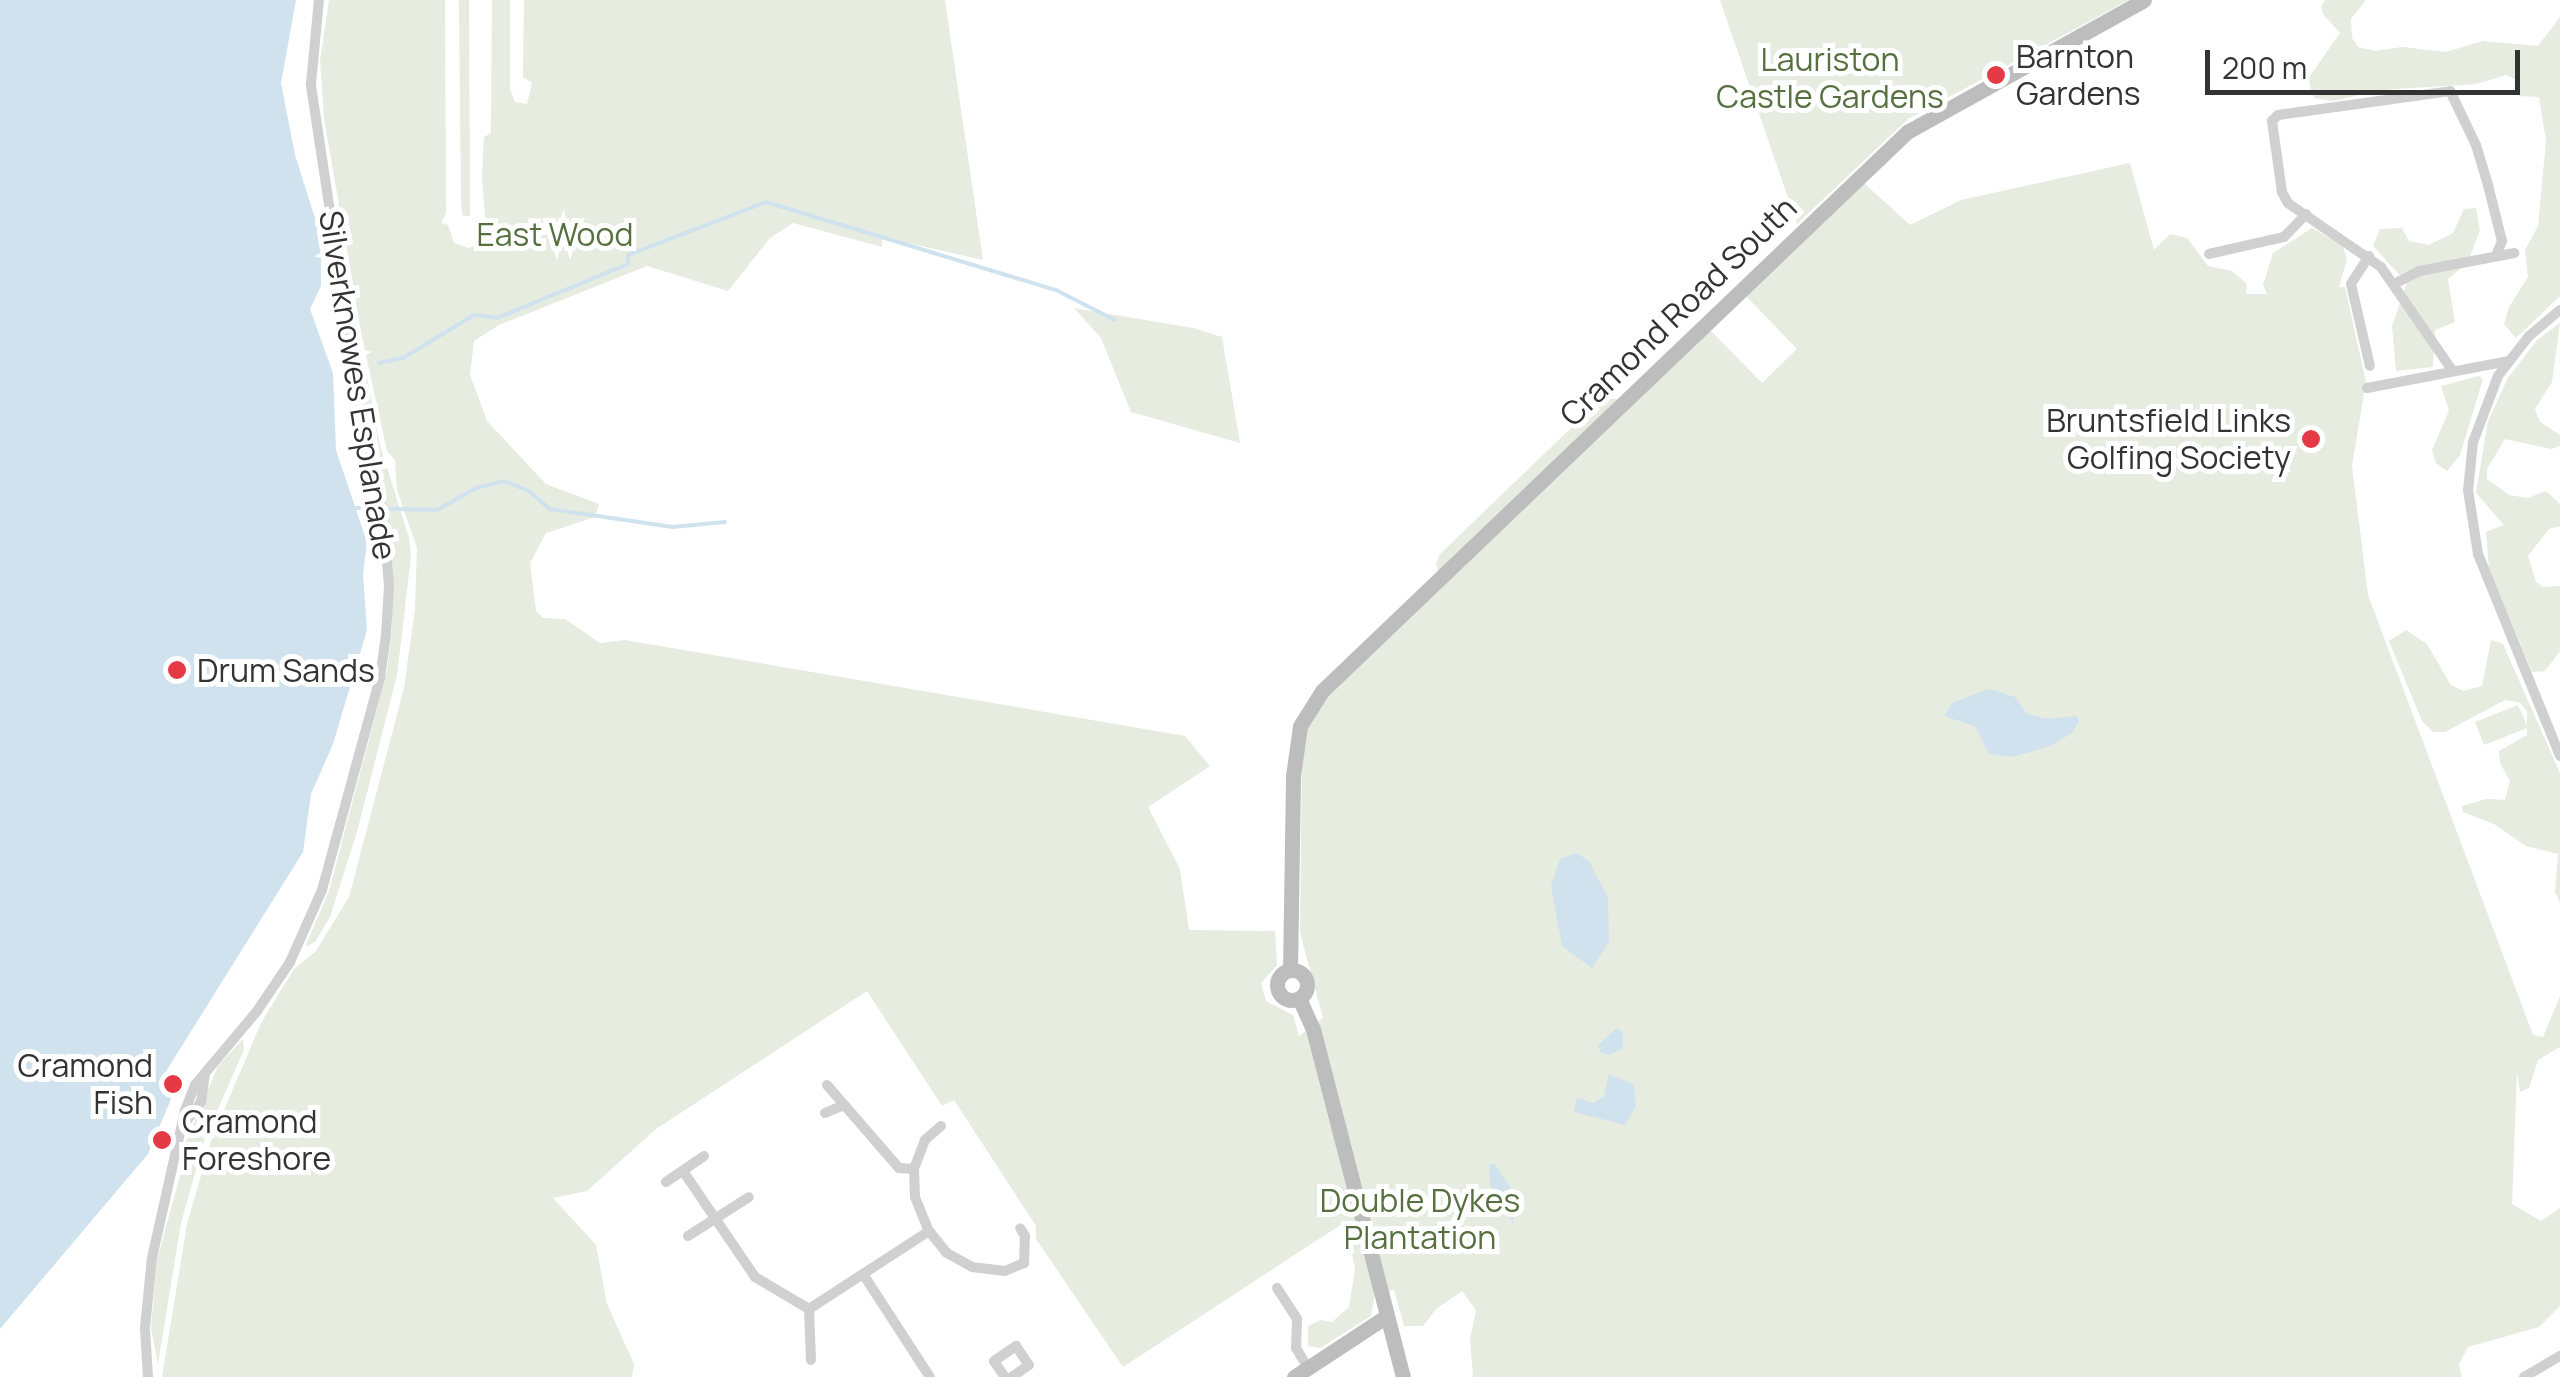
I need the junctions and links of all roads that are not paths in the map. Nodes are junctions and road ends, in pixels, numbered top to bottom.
1 (319, 0) edge
2 (2144, 0) edge
3 (2306, 214) junction
4 (2514, 253) dead end
5 (2209, 254) dead end
6 (2369, 256) junction
7 (2496, 256) junction
8 (2394, 284) junction
9 (2560, 310) edge
10 (2508, 361) junction
11 (2370, 366) dead end
12 (2452, 370) junction
13 (2367, 388) dead end
14 (2560, 756) edge
15 (827, 1085) dead end
16 (844, 1105) junction
17 (825, 1114) dead end
18 (941, 1126) dead end
19 (704, 1156) dead end
20 (914, 1169) junction
21 (682, 1170) junction
22 (666, 1182) dead end
23 (748, 1197) dead end
24 (715, 1220) junction
25 (1020, 1228) dead end
26 (929, 1231) junction
27 (688, 1236) dead end
28 (863, 1274) junction
29 (1278, 1288) dead end
30 (809, 1309) junction
31 (1387, 1316) junction
32 (2560, 1356) edge
33 (811, 1360) dead end
34 (1308, 1368) junction
35 (148, 1377) edge
36 (930, 1377) edge
37 (1294, 1377) edge
38 (1403, 1377) edge
39 (2524, 1377) edge

1 - 35 street, Silverknowes Esplanade
2 - 31 street, Cramond Road South
3 - 5 street
3 - 6 street
3 - 7 street
4 - 7 street
6 - 8 street
6 - 11 street
7 - 8 street
8 - 12 street
9 - 10 street
10 - 12 street
10 - 14 street
12 - 13 street
15 - 16 street
16 - 17 street
16 - 20 street
18 - 20 street
19 - 21 street
20 - 26 street
21 - 22 street
21 - 24 street
23 - 24 street
24 - 27 street
24 - 30 street
25 - 26 street
26 - 28 street
28 - 30 street
28 - 36 street
29 - 34 street
30 - 33 street
31 - 34 street
31 - 38 street
32 - 39 street
34 - 37 street

